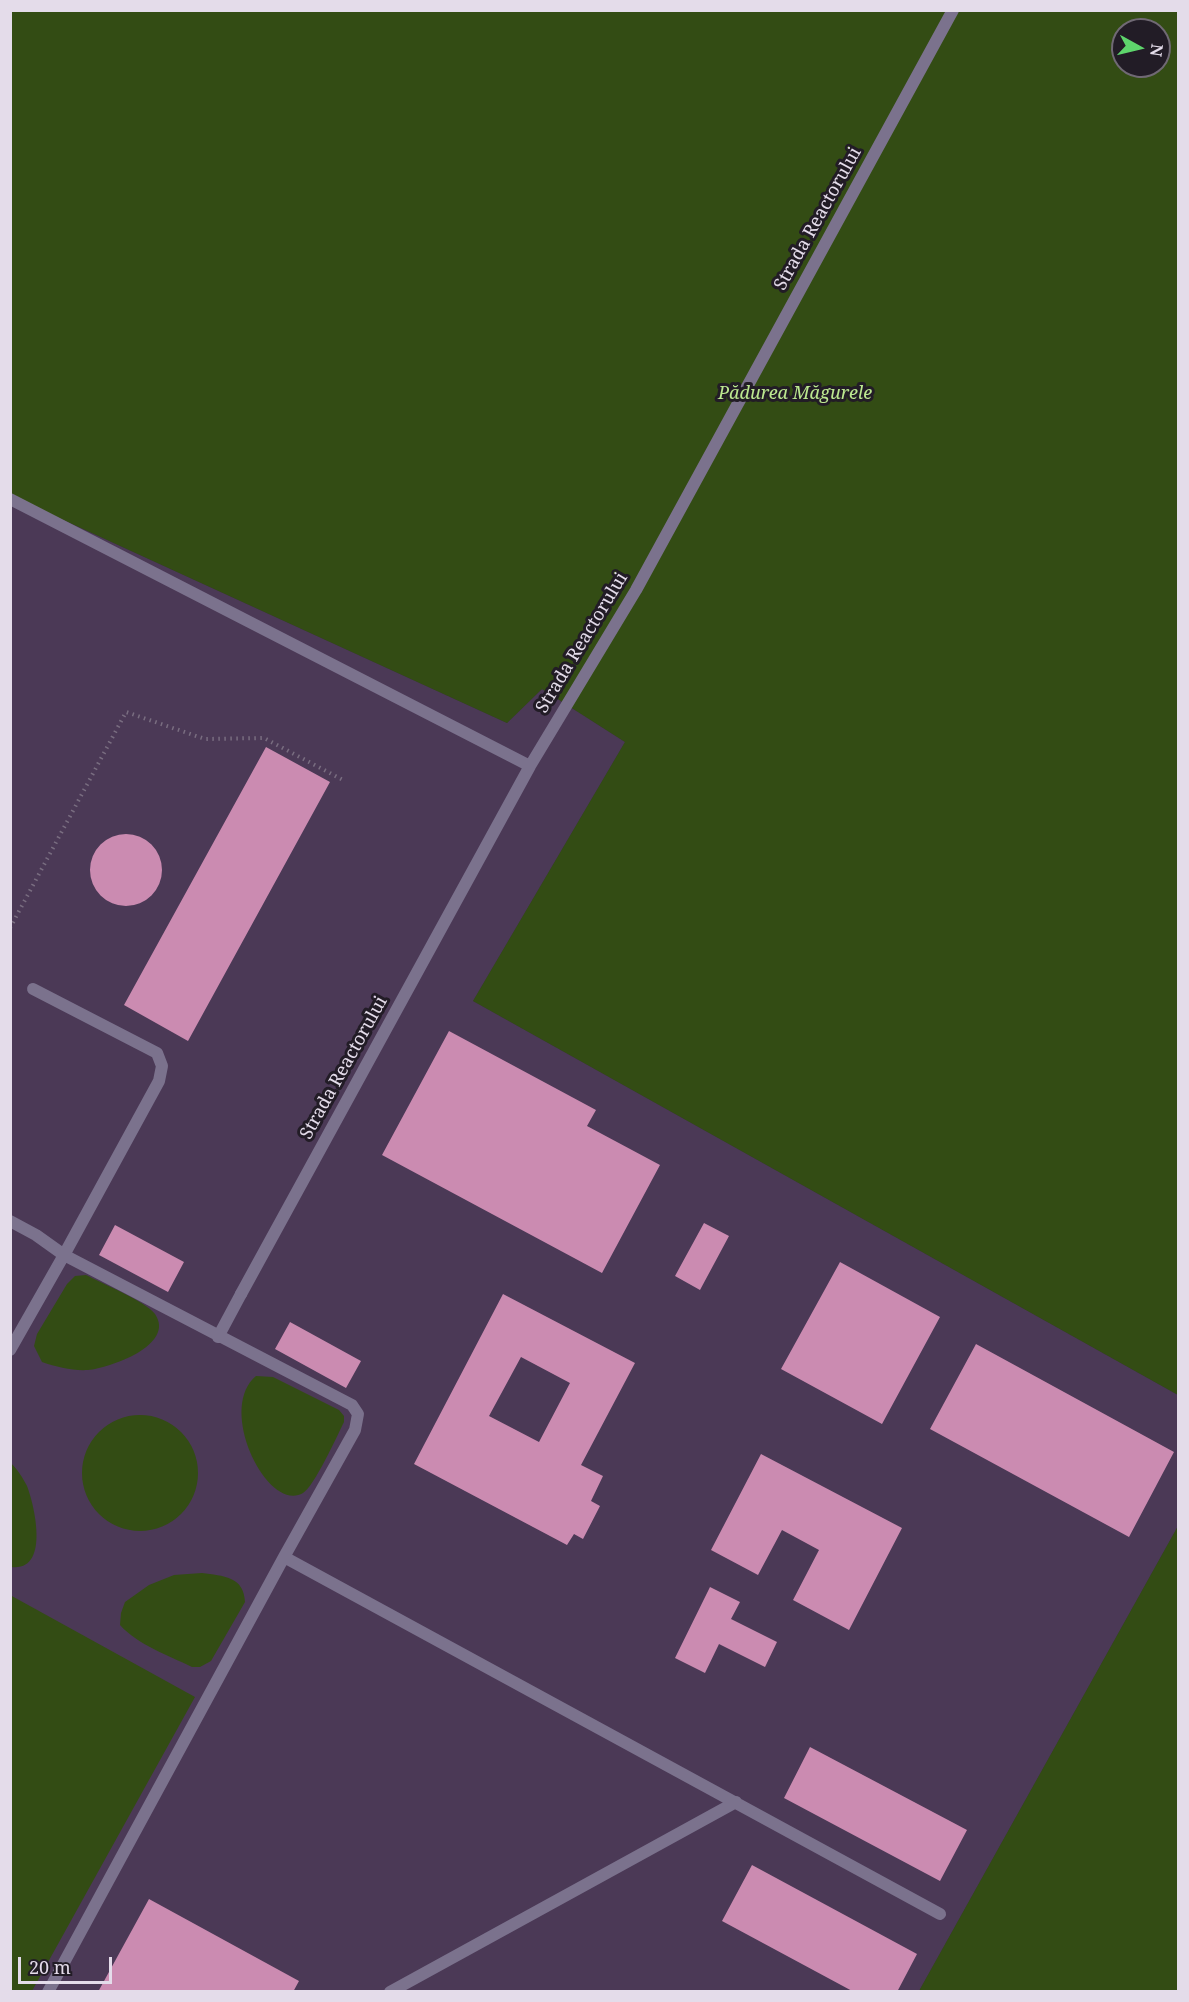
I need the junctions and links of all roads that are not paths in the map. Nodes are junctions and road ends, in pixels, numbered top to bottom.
1 (954, 10) edge
2 (10, 499) edge
3 (530, 766) junction
4 (33, 989) dead end
5 (10, 1221) edge
6 (64, 1255) junction
7 (218, 1337) junction
8 (10, 1350) edge
9 (284, 1557) junction
10 (736, 1802) junction
11 (940, 1914) dead end
12 (48, 1992) edge
13 (390, 1992) edge

1 - 3 street, Strada Reactorului
2 - 3 street
3 - 7 street, Strada Reactorului
4 - 6 street
5 - 6 street
6 - 7 street
6 - 8 street
7 - 9 street
9 - 10 street
9 - 12 street
10 - 11 street
10 - 13 street

